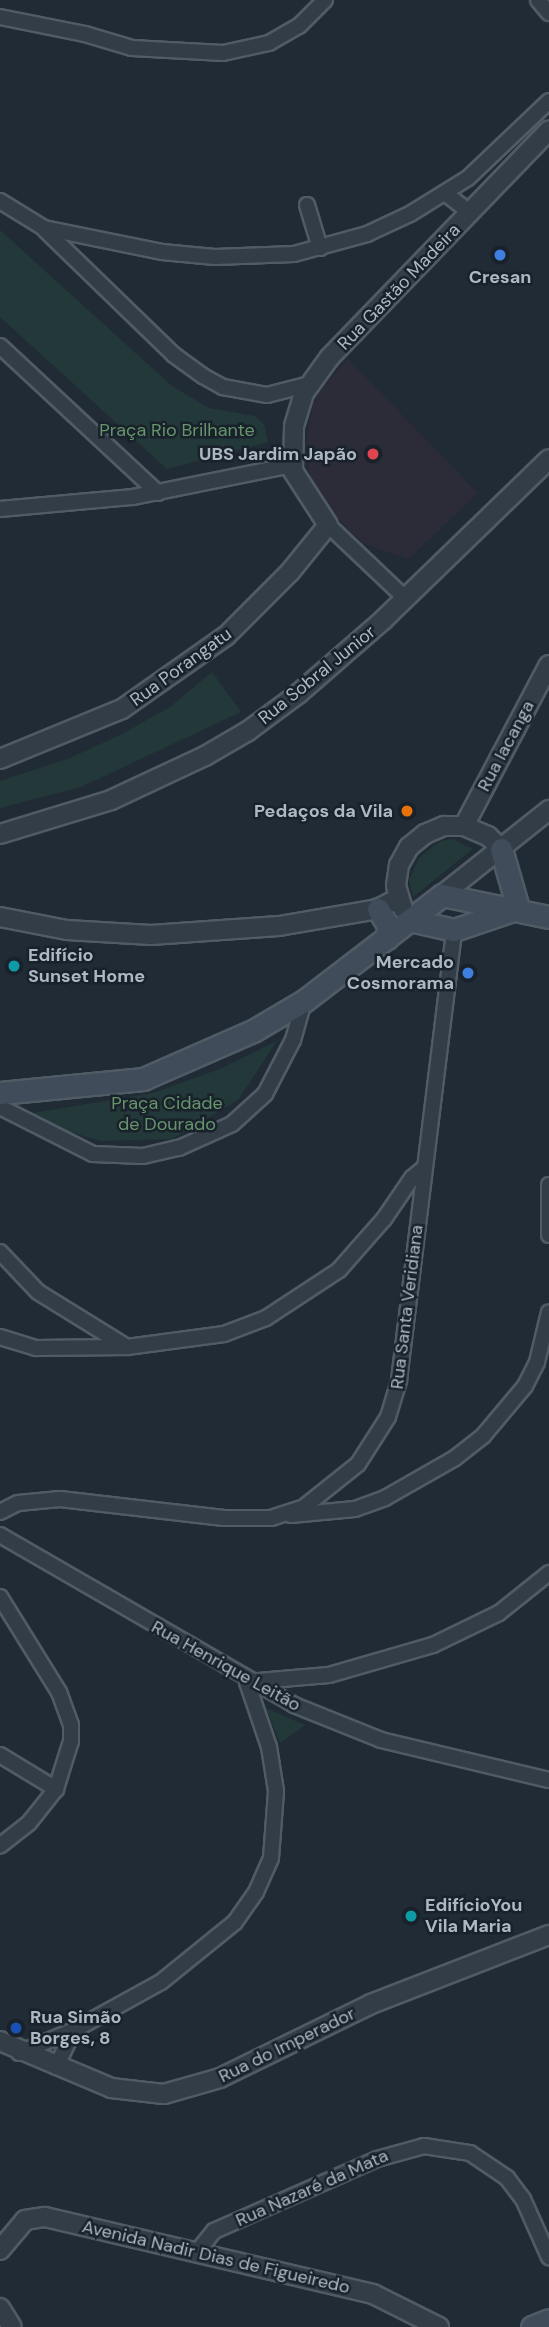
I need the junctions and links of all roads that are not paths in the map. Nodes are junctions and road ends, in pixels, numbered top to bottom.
1 (325, 0) edge
2 (538, 0) edge
3 (549, 13) edge
4 (0, 17) edge
5 (549, 101) edge
6 (549, 130) edge
7 (468, 178) junction
8 (492, 191) junction
9 (445, 193) junction
10 (0, 201) edge
11 (307, 205) dead end
12 (471, 213) junction
13 (44, 228) junction
14 (320, 248) junction
15 (0, 346) edge
16 (310, 384) junction
17 (549, 459) edge
18 (292, 465) junction
19 (158, 493) junction
20 (0, 509) edge
21 (328, 525) junction
22 (405, 598) junction
23 (549, 665) edge
24 (0, 759) edge
25 (549, 810) edge
26 (464, 826) junction
27 (0, 834) edge
28 (501, 849) junction
29 (442, 895) junction
30 (399, 898) junction
31 (518, 908) junction
32 (378, 909) junction
33 (0, 917) edge
34 (549, 917) edge
35 (410, 920) junction
36 (454, 930) junction
37 (387, 938) junction
38 (304, 1001) junction
39 (0, 1093) edge
40 (0, 1107) edge
41 (424, 1168) junction
42 (549, 1185) edge
43 (549, 1235) edge
44 (0, 1252) edge
45 (549, 1312) edge
46 (0, 1337) edge
47 (127, 1347) junction
48 (0, 1513) edge
49 (287, 1516) junction
50 (0, 1535) edge
51 (549, 1573) edge
52 (0, 1597) edge
53 (247, 1682) junction
54 (0, 1755) edge
55 (549, 1780) edge
56 (56, 1790) junction
57 (0, 1846) edge
58 (549, 1935) edge
59 (74, 2031) junction
60 (0, 2041) edge
61 (19, 2053) junction
62 (0, 2056) edge
63 (56, 2067) junction
64 (0, 2250) edge
65 (197, 2252) junction
66 (549, 2257) edge
67 (0, 2308) edge
68 (549, 2320) edge
69 (12, 2327) edge
70 (439, 2327) edge
71 (532, 2327) edge

1 - 4 street
2 - 3 street
5 - 7 street
6 - 8 street, Rua Gastão Madeira
7 - 8 street
7 - 9 street
8 - 12 street, Rua Gastão Madeira
9 - 12 street
9 - 14 street
10 - 13 street
11 - 14 street
12 - 16 street, Rua Gastão Madeira
13 - 14 street
13 - 16 street
15 - 19 street
16 - 18 street, Rua Gastão Madeira
17 - 22 street, Rua Sobral Junior
18 - 19 street
18 - 21 street
19 - 20 street
21 - 22 street
21 - 24 street, Rua Porangatu
22 - 27 street, Rua Sobral Junior
23 - 26 street, Rua Iacanga
25 - 28 street
26 - 28 street
26 - 30 street
28 - 29 street
28 - 31 main road
29 - 31 main road
29 - 35 main road
30 - 32 street
30 - 35 street
31 - 34 main road
31 - 36 main road
32 - 33 street
32 - 37 main road
35 - 36 main road
35 - 37 main road
36 - 41 street, Rua Santa Veridiana
37 - 38 main road
38 - 39 main road
38 - 40 street
41 - 47 street
41 - 49 street, Rua Santa Veridiana
42 - 43 street
44 - 47 street
45 - 49 street
46 - 47 street
48 - 49 street, Rua Santa Veridiana
50 - 53 street, Rua Henrique Leitão
51 - 53 street
52 - 56 street
53 - 55 street, Rua Henrique Leitão
53 - 59 street
54 - 56 street
56 - 57 street
58 - 63 street, Rua do Imperador
59 - 61 street
59 - 63 street
60 - 61 street, Rua do Imperador
61 - 62 street, Rua do Imperador
61 - 63 street, Rua do Imperador
64 - 65 street, Avenida Nadir Dias de Figueiredo
65 - 66 street, Rua Nazaré da Mata
65 - 70 street, Avenida Nadir Dias de Figueiredo
67 - 69 street
68 - 71 main road

